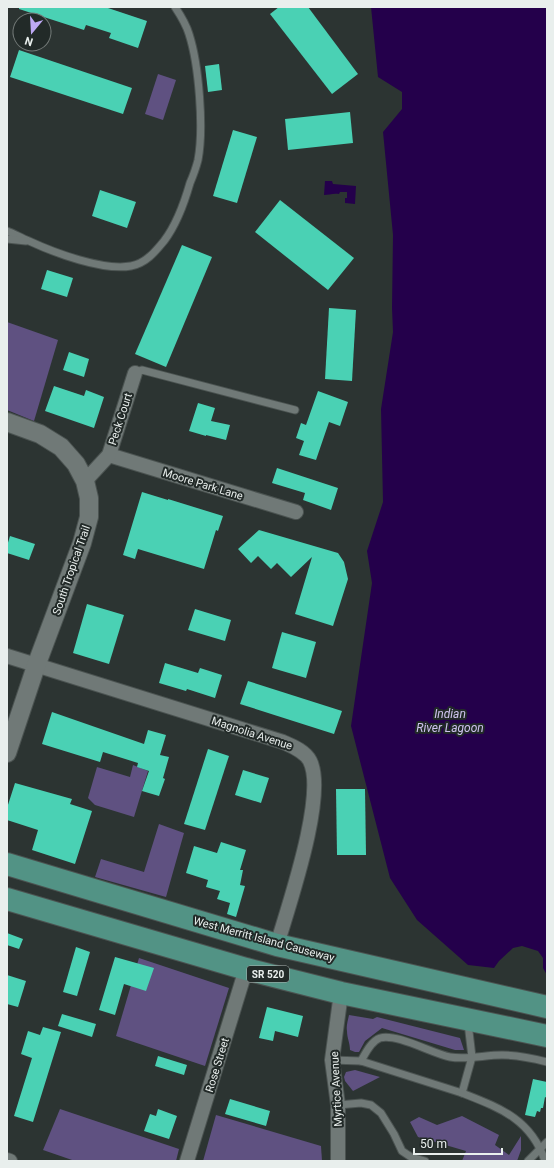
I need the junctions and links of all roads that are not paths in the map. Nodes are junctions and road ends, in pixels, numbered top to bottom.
1 (175, 7) edge
2 (7, 231) edge
3 (7, 239) edge
4 (28, 241) junction
5 (135, 373) joint
6 (295, 410) dead end
7 (7, 422) edge
8 (109, 455) junction
9 (85, 481) junction
10 (296, 512) dead end
11 (7, 656) edge
12 (36, 666) junction
13 (7, 753) edge
14 (7, 864) edge
15 (7, 899) edge
16 (277, 945) junction
17 (246, 969) junction
18 (341, 993) junction
19 (509, 999) junction
20 (547, 1007) edge
21 (467, 1019) junction
22 (547, 1036) edge
23 (472, 1057) junction
24 (332, 1060) junction
25 (361, 1061) junction
26 (547, 1062) edge
27 (462, 1093) junction
28 (338, 1104) junction
29 (547, 1142) edge
30 (541, 1148) junction
31 (187, 1161) edge
32 (338, 1161) edge
33 (425, 1161) edge
34 (528, 1161) edge
35 (545, 1161) edge

1 - 4 lane
2 - 4 lane
3 - 4 lane
5 - 6 lane
5 - 8 street, Peck Court
7 - 9 street, South Tropical Trail
8 - 9 street, Peck Court
8 - 10 street, Moore Park Lane
9 - 12 street, South Tropical Trail
11 - 12 street, Magnolia Avenue
12 - 13 street, South Tropical Trail
12 - 16 street, Magnolia Avenue
14 - 16 main road, West Merritt Island Causeway
15 - 17 main road, SR 520
16 - 19 main road, West Merritt Island Causeway
17 - 18 main road, SR 520
17 - 31 street, Rose Street
18 - 19 main road
18 - 21 main road, SR 520
18 - 24 street, Myrtice Avenue
19 - 20 main road, West Merritt Island Causeway
21 - 22 main road, SR 520
21 - 23 lane
23 - 25 lane
23 - 26 lane
23 - 27 lane
24 - 25 lane
24 - 28 street, Myrtice Avenue
25 - 27 lane
27 - 30 lane
28 - 32 street, Myrtice Avenue
28 - 33 lane
29 - 30 lane
30 - 34 lane
30 - 35 lane

